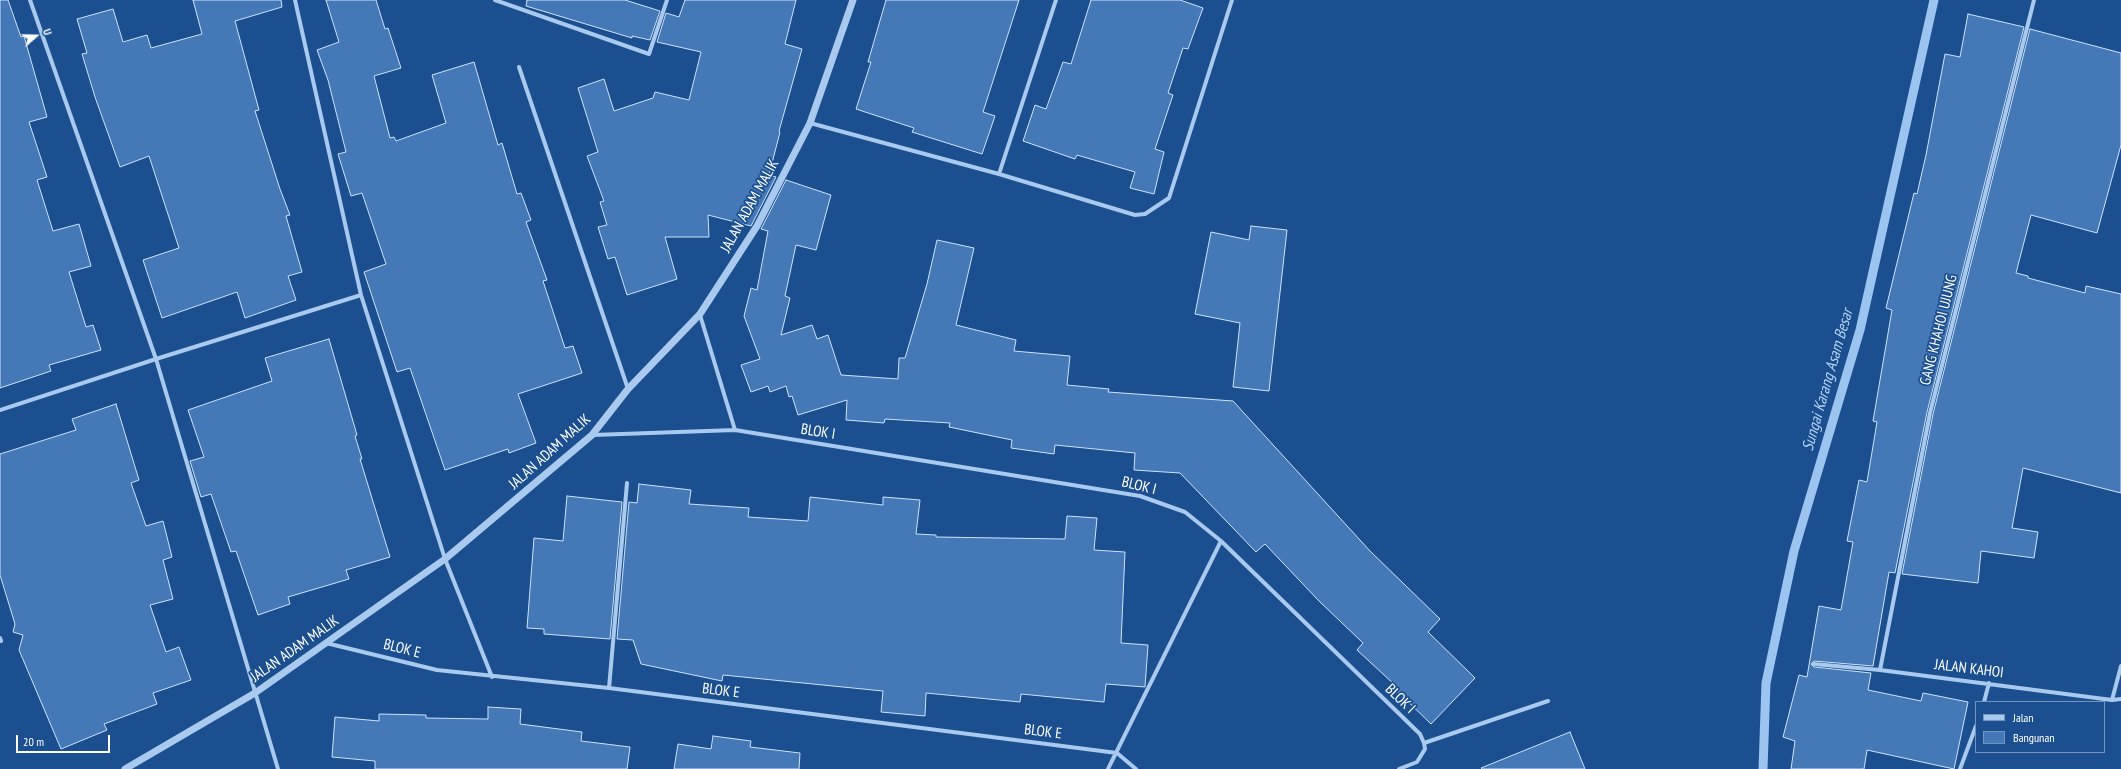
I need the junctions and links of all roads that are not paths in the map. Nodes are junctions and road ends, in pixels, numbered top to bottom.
1 (30, 0) edge
2 (295, 0) edge
3 (495, 0) edge
4 (665, 0) edge
5 (852, 0) edge
6 (1056, 0) edge
7 (1232, 0) edge
8 (2034, 0) edge
9 (519, 67) dead end
10 (810, 123) junction
11 (999, 174) junction
12 (361, 295) junction
13 (700, 314) junction
14 (156, 358) junction
15 (628, 389) junction
16 (0, 410) edge
17 (735, 430) junction
18 (592, 435) junction
19 (626, 483) dead end
20 (1221, 541) junction
21 (445, 559) junction
22 (325, 643) junction
23 (1814, 664) dead end
24 (2121, 666) edge
25 (1880, 670) junction
26 (492, 677) junction
27 (1989, 684) junction
28 (610, 688) junction
29 (255, 693) junction
30 (2121, 699) edge
31 (2112, 700) junction
32 (1548, 701) dead end
33 (1984, 701) edge
34 (1975, 729) edge
35 (1424, 743) junction
36 (1117, 753) junction
37 (125, 769) edge
38 (278, 769) edge
39 (1108, 769) edge
40 (1136, 769) edge
41 (1399, 769) edge
42 (1960, 769) edge

1 - 14 street
2 - 12 street
3 - 4 street
5 - 10 street, JALAN ADAM MALIK
6 - 11 street
7 - 11 street
8 - 25 street, GANG KHAHOI UJUNG
9 - 15 street
10 - 11 street
10 - 13 street, JALAN ADAM MALIK
12 - 14 street
12 - 21 street
13 - 15 street, JALAN ADAM MALIK
13 - 17 street
14 - 16 street
14 - 29 street
15 - 18 street, JALAN ADAM MALIK
17 - 18 street, BLOK I
17 - 20 street, BLOK I
18 - 21 street, JALAN ADAM MALIK
19 - 28 street
20 - 35 street, BLOK I
20 - 36 street
21 - 22 street, JALAN ADAM MALIK
21 - 26 street
22 - 26 street, BLOK E
22 - 29 street, JALAN ADAM MALIK
23 - 25 street, JALAN KAHOI
24 - 31 street
25 - 27 street, JALAN KAHOI
26 - 28 street, BLOK E
27 - 31 street, JALAN KAHOI
27 - 33 street
28 - 36 street, BLOK E
29 - 37 street, JALAN ADAM MALIK
29 - 38 street
30 - 31 street, JALAN KAHOI
32 - 35 street
34 - 42 street
35 - 41 street
36 - 39 street
36 - 40 street

